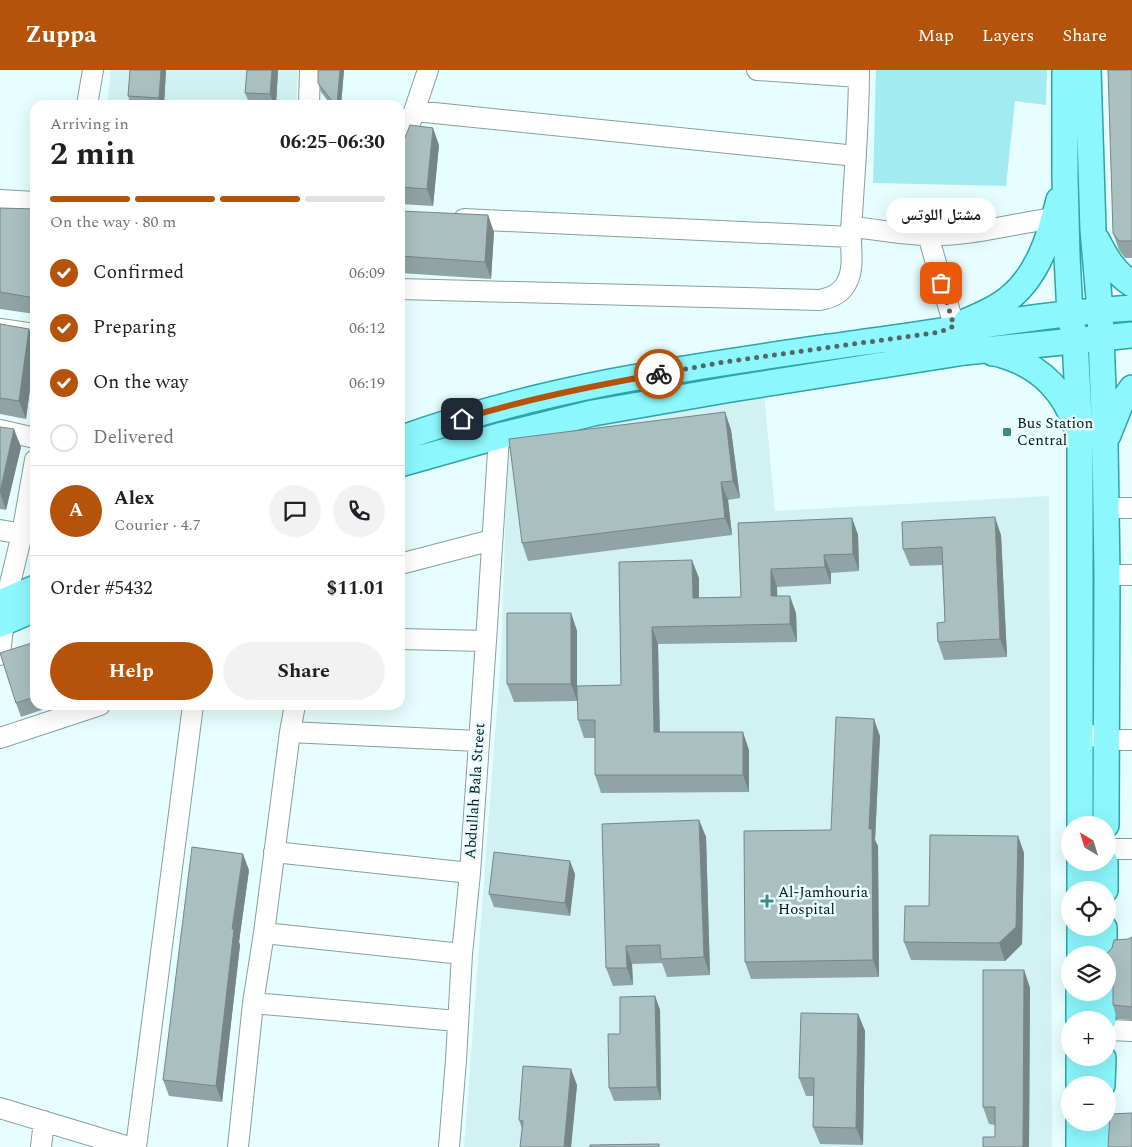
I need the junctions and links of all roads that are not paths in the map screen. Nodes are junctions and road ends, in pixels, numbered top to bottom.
1 (93, 70) edge
2 (310, 70) edge
3 (428, 70) edge
4 (757, 70) edge
5 (1065, 70) edge
6 (1088, 70) edge
7 (859, 74) edge
8 (88, 100) edge
9 (309, 100) edge
10 (409, 118) edge
11 (405, 134) edge
12 (856, 156) junction
13 (1065, 176) junction
14 (0, 200) edge
15 (30, 202) edge
16 (449, 218) edge
17 (1054, 218) junction
18 (1093, 230) junction
19 (851, 232) junction
20 (928, 235) junction
21 (1132, 284) edge
22 (405, 289) edge
23 (1132, 308) edge
24 (1100, 310) junction
25 (1070, 314) junction
26 (0, 329) edge
27 (947, 329) junction
28 (30, 333) edge
29 (1132, 335) edge
30 (1101, 338) junction
31 (1075, 340) junction
32 (965, 352) junction
33 (1132, 388) edge
34 (0, 430) edge
35 (499, 436) junction
36 (30, 437) edge
37 (405, 437) edge
38 (1080, 437) junction
39 (1105, 442) junction
40 (405, 463) edge
41 (30, 488) edge
42 (1106, 508) junction
43 (1132, 508) edge
44 (0, 530) edge
45 (22, 534) junction
46 (492, 540) junction
47 (405, 563) edge
48 (1107, 575) junction
49 (1132, 575) edge
50 (30, 592) edge
51 (30, 610) edge
52 (2, 613) edge
53 (405, 639) edge
54 (486, 641) junction
55 (0, 655) edge
56 (85, 710) edge
57 (192, 710) edge
58 (294, 710) edge
59 (290, 732) junction
60 (1081, 732) junction
61 (0, 738) edge
62 (1106, 740) junction
63 (1132, 740) edge
64 (478, 741) junction
65 (1080, 816) edge
66 (1106, 816) edge
67 (1116, 849) edge
68 (1132, 849) edge
69 (274, 852) junction
70 (470, 873) junction
71 (264, 933) junction
72 (462, 954) junction
73 (253, 1003) junction
74 (457, 1021) junction
75 (1116, 1030) edge
76 (1132, 1031) edge
77 (0, 1108) edge
78 (44, 1121) junction
79 (1079, 1131) edge
80 (1107, 1131) edge
81 (41, 1147) edge
82 (129, 1147) edge
83 (136, 1147) edge
84 (238, 1147) edge
85 (449, 1147) edge
86 (1079, 1147) edge
87 (1101, 1147) edge

1 - 8 street
2 - 9 street
3 - 10 street
4 - 7 street
5 - 13 main road
6 - 18 main road
7 - 12 street
10 - 11 street
10 - 12 street
12 - 19 street
13 - 17 main road
13 - 25 main road
14 - 15 street
16 - 19 street
17 - 20 street
17 - 27 main road
18 - 21 main road
18 - 24 main road
19 - 20 street
19 - 22 street
20 - 27 street
23 - 24 main road
24 - 25 main road
24 - 30 main road
25 - 27 main road
25 - 31 main road
26 - 28 street
27 - 37 main road
29 - 30 main road
30 - 31 main road
30 - 39 main road
31 - 32 main road
31 - 38 main road
32 - 35 main road
32 - 38 main road
33 - 39 main road
34 - 36 street
35 - 40 main road
35 - 46 street, Abdullah Bala Street
38 - 60 main road
39 - 42 main road
41 - 45 street
42 - 43 street
42 - 48 main road
44 - 45 street
45 - 52 street
46 - 47 street
46 - 54 street, Abdullah Bala Street
48 - 49 street
48 - 62 main road
50 - 52 main road
51 - 52 main road
52 - 55 street
53 - 54 street
54 - 64 street, Abdullah Bala Street
56 - 61 street
57 - 83 street
58 - 59 street
59 - 64 street
59 - 69 street
60 - 62 street
60 - 65 main road
62 - 63 street
62 - 66 main road
64 - 70 street, Abdullah Bala Street
67 - 68 street
69 - 70 street
69 - 71 street
70 - 72 street, Abdullah Bala Street
71 - 72 street
71 - 73 street
72 - 74 street, Abdullah Bala Street
73 - 74 street
73 - 84 street
74 - 85 street, Abdullah Bala Street
75 - 76 street
77 - 78 street
78 - 81 street
78 - 82 street
79 - 86 main road
80 - 87 main road

